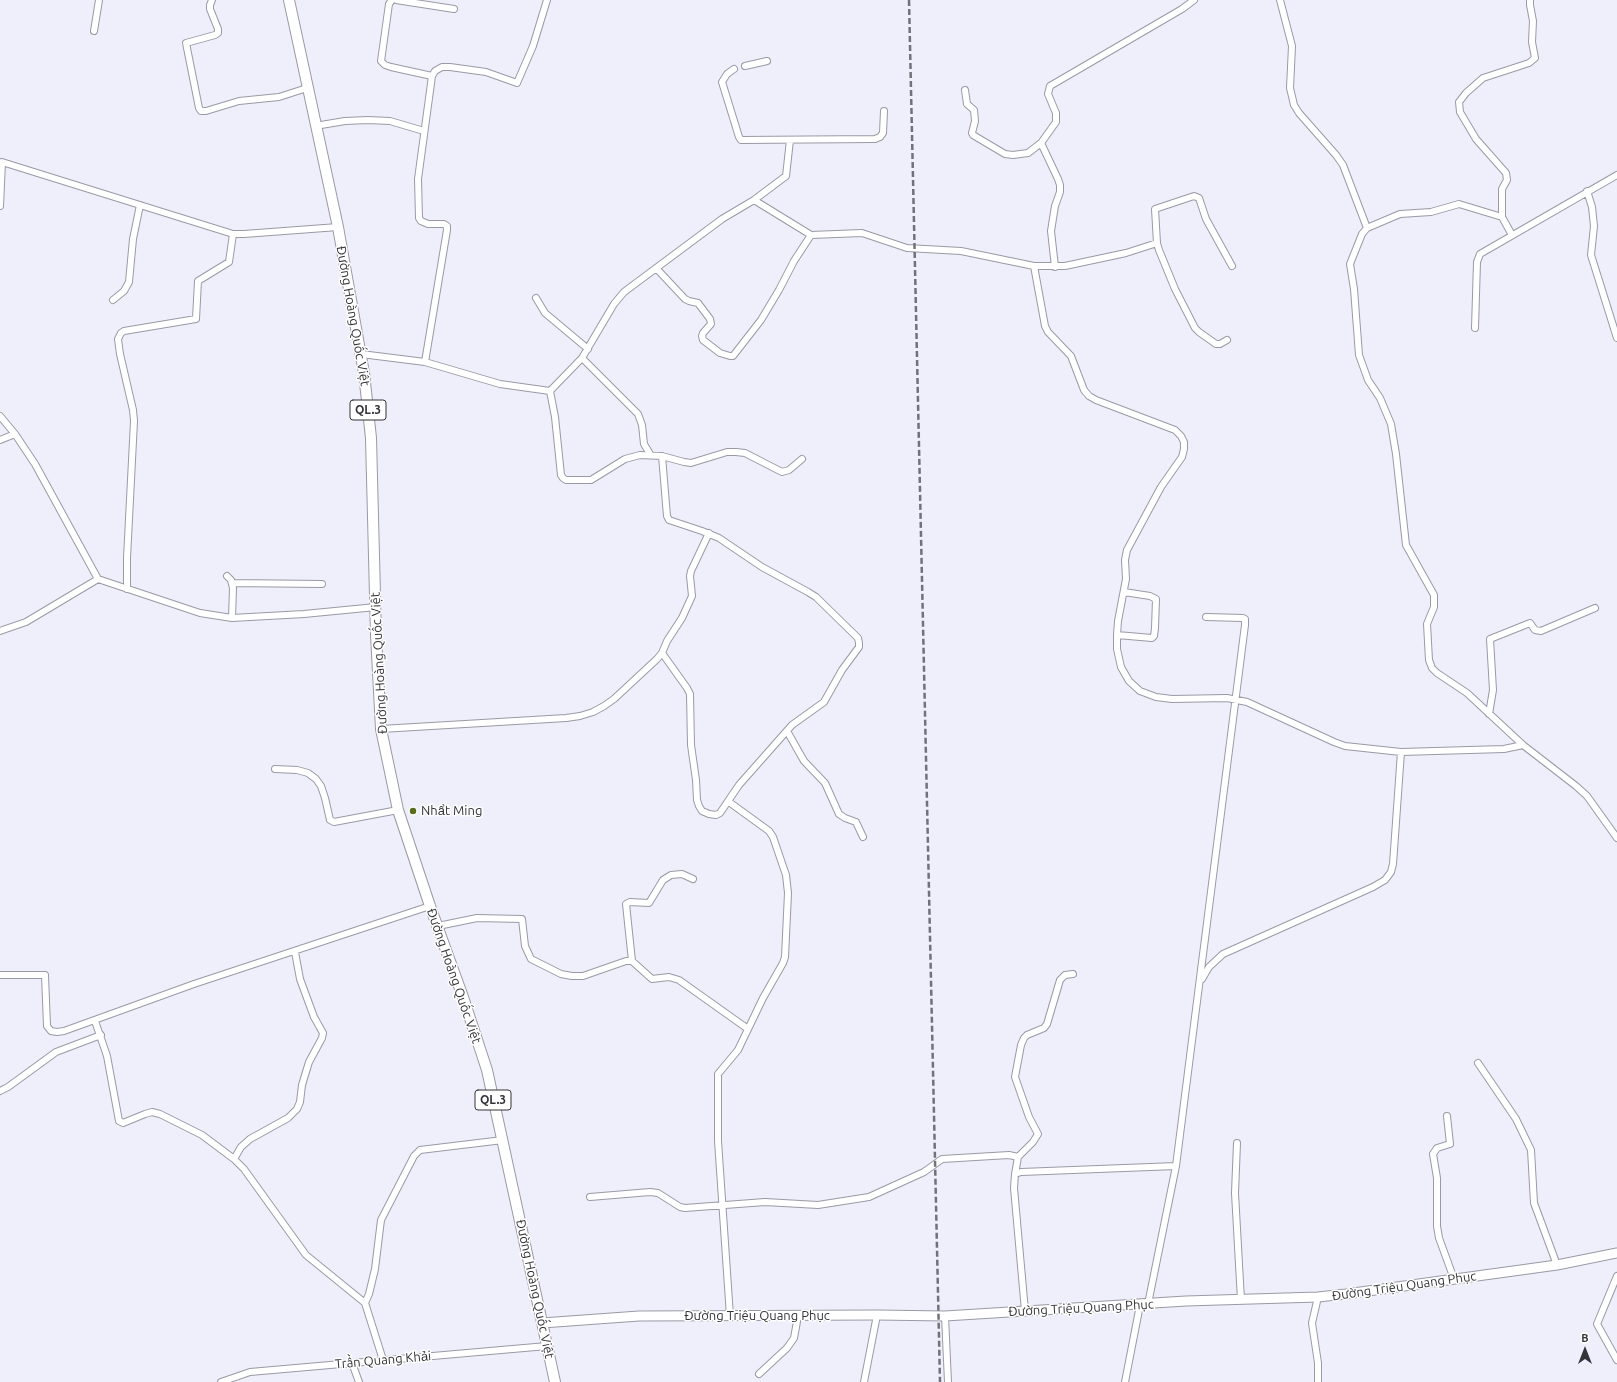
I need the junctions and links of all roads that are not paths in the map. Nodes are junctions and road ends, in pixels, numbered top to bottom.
1 (99, 0) edge
2 (212, 0) edge
3 (289, 0) edge
4 (392, 0) edge
5 (396, 0) edge
6 (547, 0) edge
7 (1194, 0) edge
8 (1280, 0) edge
9 (1530, 0) edge
10 (454, 9) dead end
11 (94, 31) dead end
12 (767, 61) dead end
13 (745, 66) dead end
14 (734, 68) dead end
15 (432, 76) junction
16 (307, 88) junction
17 (965, 90) dead end
18 (884, 111) dead end
19 (315, 126) junction
20 (424, 131) junction
21 (790, 140) junction
22 (1041, 143) junction
23 (1617, 175) edge
24 (1588, 191) junction
25 (754, 200) junction
26 (140, 205) junction
27 (0, 206) edge
28 (1502, 217) junction
29 (338, 227) junction
30 (1367, 228) junction
31 (233, 234) junction
32 (811, 235) junction
33 (1512, 235) junction
34 (1157, 243) junction
35 (1034, 266) junction
36 (1232, 266) dead end
37 (1054, 267) junction
38 (656, 268) junction
39 (536, 298) dead end
40 (113, 300) dead end
41 (1475, 328) dead end
42 (1617, 338) edge
43 (1227, 340) dead end
44 (588, 349) junction
45 (361, 354) junction
46 (582, 358) junction
47 (425, 362) junction
48 (550, 391) junction
49 (0, 416) edge
50 (15, 434) junction
51 (0, 440) edge
52 (650, 454) junction
53 (662, 456) junction
54 (802, 459) dead end
55 (709, 533) junction
56 (227, 576) dead end
57 (98, 579) junction
58 (232, 583) junction
59 (322, 584) dead end
60 (127, 589) junction
61 (1124, 592) junction
62 (376, 607) junction
63 (1595, 608) dead end
64 (1206, 616) dead end
65 (232, 618) junction
66 (0, 631) edge
67 (1117, 635) junction
68 (662, 653) junction
69 (1236, 699) junction
70 (1489, 714) junction
71 (381, 729) junction
72 (787, 731) junction
73 (1523, 745) junction
74 (1401, 752) junction
75 (275, 769) dead end
76 (729, 802) junction
77 (398, 810) junction
78 (863, 837) dead end
79 (1617, 838) edge
80 (693, 879) dead end
81 (430, 906) junction
82 (438, 926) junction
83 (295, 952) junction
84 (632, 961) junction
85 (0, 974) edge
86 (1073, 974) dead end
87 (1200, 983) junction
88 (95, 1021) junction
89 (748, 1029) junction
90 (101, 1035) junction
91 (1478, 1063) dead end
92 (0, 1091) edge
93 (1447, 1116) dead end
94 (503, 1140) junction
95 (1237, 1143) dead end
96 (1018, 1157) junction
97 (234, 1159) junction
98 (1176, 1166) junction
99 (1015, 1174) junction
100 (590, 1197) dead end
101 (723, 1205) junction
102 (1617, 1253) edge
103 (1556, 1265) junction
104 (1617, 1276) edge
105 (1454, 1279) junction
106 (1318, 1297) junction
107 (1241, 1300) junction
108 (365, 1303) junction
109 (1144, 1304) junction
110 (1025, 1311) junction
111 (877, 1315) junction
112 (730, 1316) junction
113 (798, 1316) junction
114 (945, 1316) junction
115 (542, 1323) junction
116 (547, 1346) junction
117 (383, 1360) junction
118 (1617, 1360) edge
119 (352, 1363) junction
120 (758, 1374) dead end
121 (238, 1379) edge
122 (221, 1382) edge
123 (359, 1382) edge
124 (555, 1382) edge
125 (864, 1382) edge
126 (948, 1382) edge
127 (1125, 1382) edge
128 (1318, 1382) edge

1 - 11 street
2 - 16 street
3 - 16 highway, Đường Hoàng Quốc Việt / QL.3
4 - 15 street
5 - 10 street
6 - 15 street
7 - 22 street
8 - 30 street
9 - 28 street
12 - 13 street
14 - 21 street
15 - 20 street
16 - 19 highway, Đường Hoàng Quốc Việt / QL.3
17 - 22 street
18 - 21 street
19 - 20 street
19 - 29 highway, Đường Hoàng Quốc Việt / QL.3
20 - 47 street
21 - 25 street
22 - 37 street
23 - 24 street
24 - 33 street
24 - 42 street
25 - 32 street
25 - 38 street
26 - 27 street
26 - 31 street
26 - 40 street
28 - 30 street
28 - 33 street
29 - 31 street
29 - 45 highway, Đường Hoàng Quốc Việt / QL.3
30 - 70 street
31 - 60 street
32 - 35 street
32 - 38 street
33 - 41 street
34 - 36 street
34 - 37 street
34 - 43 street
35 - 37 street
35 - 61 street
38 - 44 street
39 - 44 street
44 - 46 street
45 - 47 street
45 - 62 highway, Đường Hoàng Quốc Việt / QL.3
46 - 48 street
46 - 52 street
47 - 48 street
48 - 52 street
49 - 50 street
50 - 51 street
50 - 57 street
52 - 53 street
53 - 54 street
53 - 55 street
55 - 68 street
55 - 72 street
56 - 58 street
57 - 60 street
57 - 66 street
58 - 59 street
58 - 65 street
60 - 65 street
61 - 67 street
61 - 67 street
62 - 65 street
62 - 71 highway, Đường Hoàng Quốc Việt / QL.3
63 - 70 street
64 - 69 street
67 - 69 street
68 - 71 street
68 - 76 street
69 - 74 street
69 - 87 street
70 - 73 street
71 - 77 highway, Đường Hoàng Quốc Việt / QL.3
72 - 76 street
72 - 78 street
73 - 74 street
73 - 79 street
74 - 87 street
75 - 77 street
76 - 89 street
77 - 81 highway, Đường Hoàng Quốc Việt / QL.3
80 - 84 street
81 - 82 highway, Đường Hoàng Quốc Việt / QL.3
81 - 83 street
82 - 84 street
82 - 94 highway, Đường Hoàng Quốc Việt / QL.3
83 - 88 street
83 - 97 street
84 - 89 street
85 - 88 street
86 - 96 street
87 - 98 street
88 - 90 street
89 - 101 street
90 - 92 street
90 - 97 street
91 - 103 street
93 - 105 street
94 - 108 street
94 - 115 highway, Đường Hoàng Quốc Việt / QL.3
95 - 107 street
96 - 99 street
96 - 101 street
97 - 108 street
98 - 99 street
98 - 109 street
99 - 110 street
100 - 101 street
101 - 112 street
102 - 103 main road, Đường Triệu Quang Phục
103 - 105 main road, Đường Triệu Quang Phục
104 - 118 street
105 - 106 main road, Đường Triệu Quang Phục
106 - 107 main road, Đường Triệu Quang Phục
106 - 128 street
107 - 109 main road, Đường Triệu Quang Phục
108 - 117 street
109 - 110 main road, Đường Triệu Quang Phục
109 - 127 street
110 - 114 main road, Đường Triệu Quang Phục
111 - 113 main road, Đường Triệu Quang Phục
111 - 114 main road, Đường Triệu Quang Phục
111 - 125 street
112 - 113 main road, Đường Triệu Quang Phục
112 - 115 main road, Đường Triệu Quang Phục
113 - 120 street
114 - 126 street
115 - 116 highway, Đường Hoàng Quốc Việt / QL.3
116 - 117 street, Trần Quang Khải
116 - 124 highway, Đường Hoàng Quốc Việt / QL.3
117 - 119 street, Trần Quang Khải
119 - 121 street, Trần Quang Khải
119 - 123 street
121 - 122 street, Trần Quang Khải

